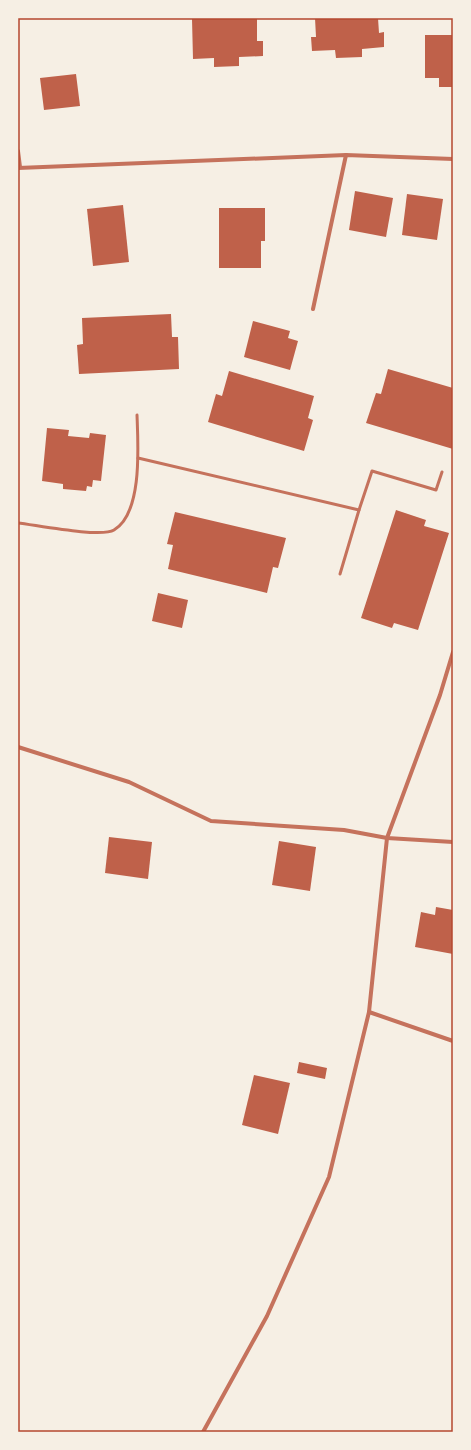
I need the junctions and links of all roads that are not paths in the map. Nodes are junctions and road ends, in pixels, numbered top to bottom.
1 (18, 151) edge
2 (346, 154) junction
3 (453, 159) edge
4 (19, 167) edge
5 (314, 309) dead end
6 (137, 415) dead end
7 (138, 458) junction
8 (442, 472) dead end
9 (359, 510) junction
10 (18, 523) edge
11 (340, 574) dead end
12 (453, 652) edge
13 (18, 747) edge
14 (387, 838) junction
15 (453, 842) edge
16 (369, 1012) junction
17 (453, 1041) edge
18 (203, 1432) edge

1 - 4 street
2 - 3 street
2 - 4 street
2 - 5 street
6 - 7 lane
7 - 9 lane
7 - 10 lane
8 - 9 lane
9 - 11 lane
12 - 14 street
13 - 14 street
14 - 15 street
14 - 16 street
16 - 17 street
16 - 18 street

